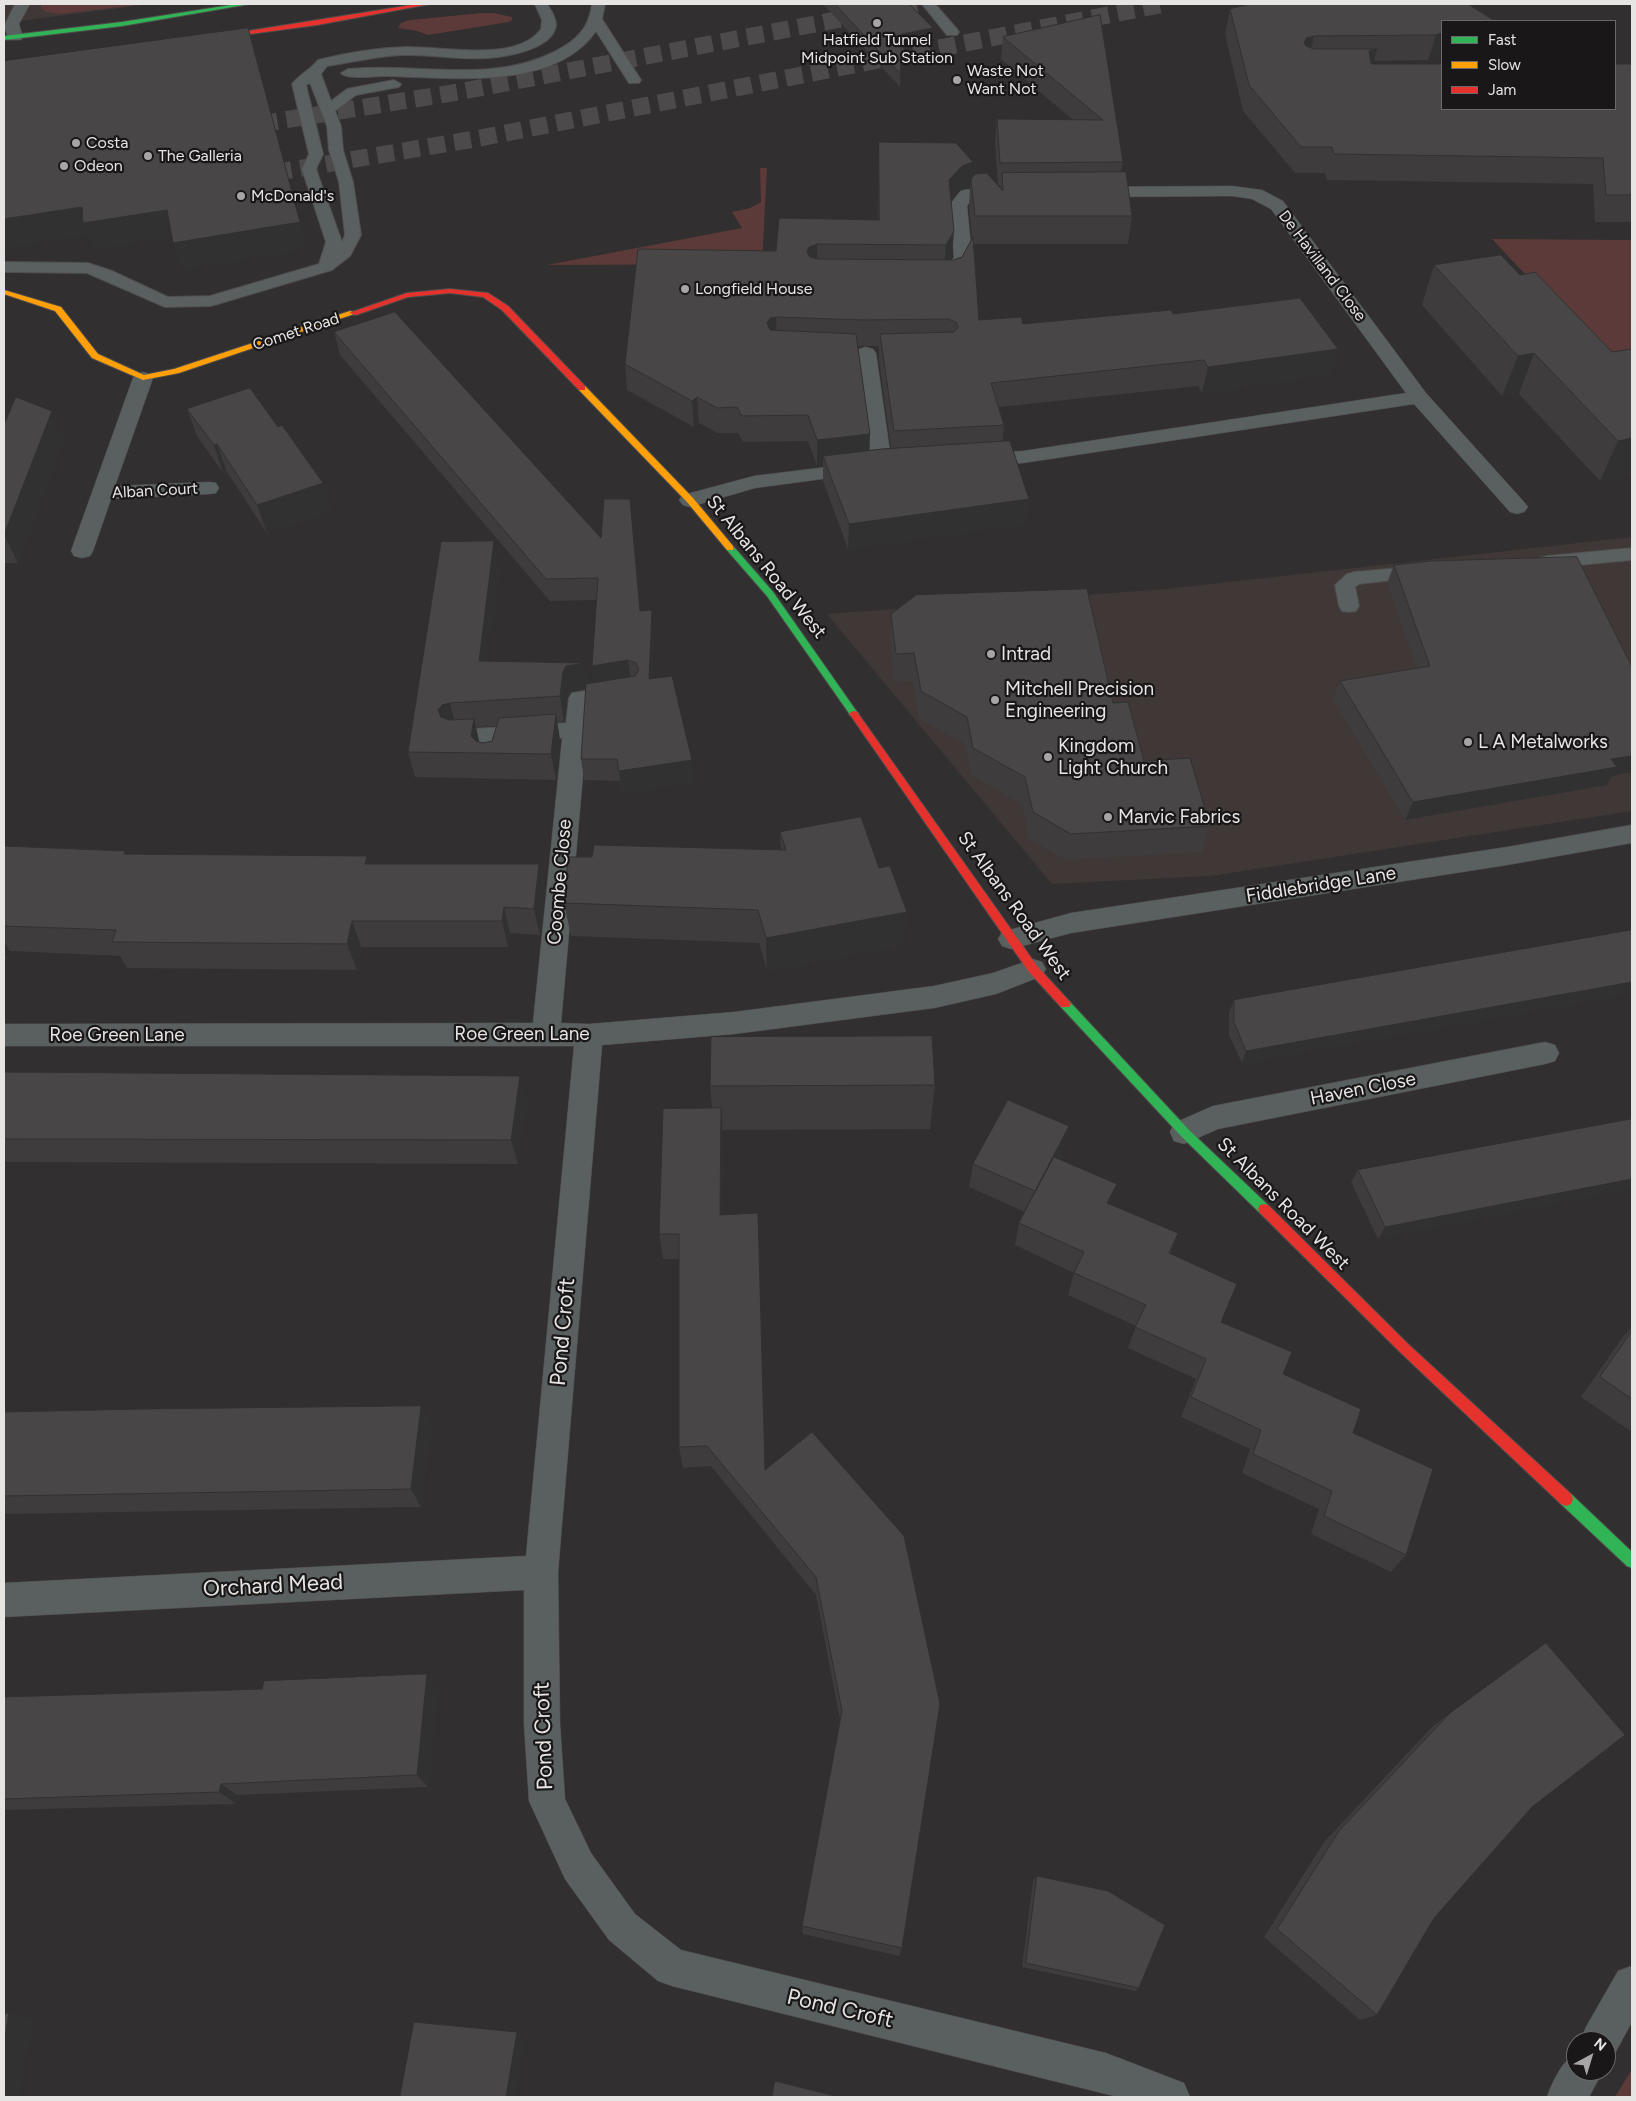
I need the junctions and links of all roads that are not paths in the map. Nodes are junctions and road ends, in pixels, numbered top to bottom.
1 (22, 4) edge
2 (246, 4) edge
3 (427, 4) edge
4 (541, 4) edge
5 (598, 4) edge
6 (928, 4) edge
7 (596, 20) junction
8 (952, 32) dead end
9 (9, 37) edge
10 (199, 39) edge
11 (424, 73) junction
12 (314, 74) junction
13 (634, 80) dead end
14 (328, 110) junction
15 (1028, 192) edge
16 (1077, 192) edge
17 (4, 267) edge
18 (326, 267) junction
19 (922, 278) edge
20 (450, 291) joint
21 (4, 292) edge
22 (846, 352) edge
23 (874, 353) joint
24 (143, 378) junction
25 (1419, 397) junction
26 (957, 461) edge
27 (209, 488) dead end
28 (102, 493) junction
29 (690, 500) junction
30 (1517, 507) dead end
31 (82, 551) dead end
32 (1632, 554) edge
33 (1529, 563) edge
34 (1442, 570) edge
35 (1349, 606) dead end
36 (630, 691) edge
37 (575, 730) junction
38 (456, 737) edge
39 (1632, 834) edge
40 (1011, 939) junction
41 (1033, 970) junction
42 (546, 1034) junction
43 (4, 1035) edge
44 (590, 1035) junction
45 (1545, 1054) dead end
46 (1184, 1132) junction
47 (1632, 1561) edge
48 (541, 1572) junction
49 (4, 1600) edge
50 (1632, 1985) edge
51 (1606, 2031) edge
52 (1577, 2081) edge
53 (1170, 2097) edge
54 (1568, 2097) edge

1 - 9 street
2 - 9 street
3 - 10 street
4 - 12 lane
5 - 7 lane
6 - 8 lane
7 - 11 lane
7 - 13 lane
11 - 12 lane
11 - 14 lane
12 - 14 lane
12 - 18 lane
14 - 18 lane
15 - 19 street
16 - 25 street, De Havilland Close
17 - 18 lane
20 - 24 street, Comet Road
20 - 29 street, St Albans Road West
21 - 24 street
22 - 23 lane
23 - 29 street
24 - 28 street
25 - 26 street
25 - 30 street, De Havilland Close
27 - 28 street, Alban Court
28 - 31 street
29 - 40 street, St Albans Road West
32 - 33 lane
34 - 35 lane
36 - 37 lane
37 - 38 lane
37 - 42 street, Coombe Close
39 - 40 street, Fiddlebridge Lane
40 - 41 street, St Albans Road West
41 - 44 street, Roe Green Lane
41 - 46 street, St Albans Road West
42 - 43 street, Roe Green Lane
42 - 44 street, Roe Green Lane
44 - 48 street, Pond Croft
45 - 46 street, Haven Close
46 - 47 street, St Albans Road West
48 - 49 street, Orchard Mead
48 - 53 street, Pond Croft
50 - 51 street
52 - 54 street

